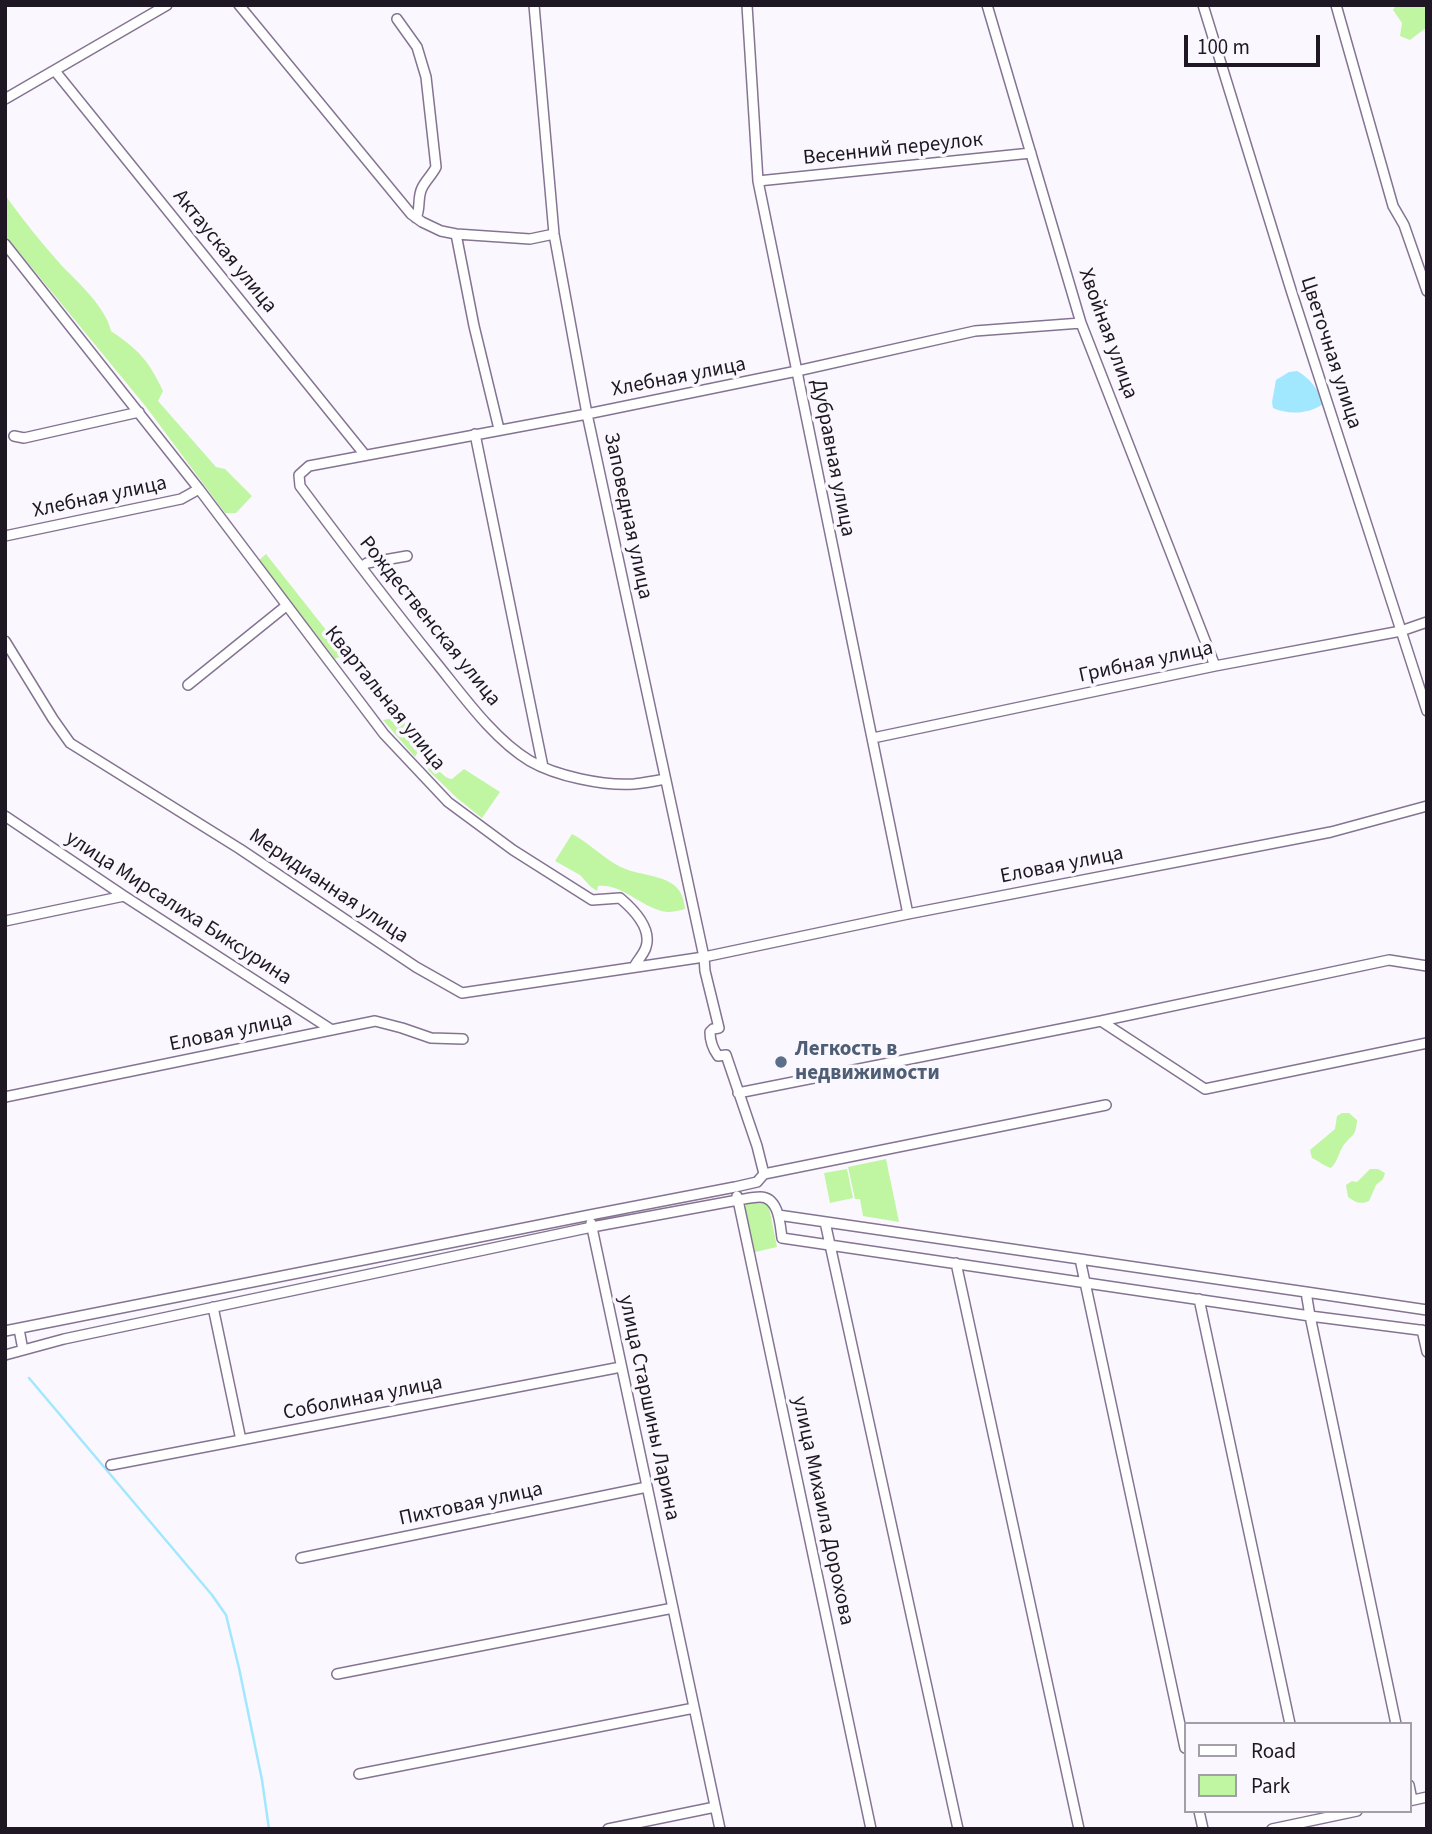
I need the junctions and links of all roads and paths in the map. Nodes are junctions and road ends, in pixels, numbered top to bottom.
1 (167, 5) edge
2 (239, 5) edge
3 (534, 5) edge
4 (747, 5) edge
5 (987, 5) edge
6 (1203, 5) edge
7 (1336, 5) edge
8 (397, 19) dead end
9 (55, 71) junction
10 (5, 99) edge
11 (1031, 153) junction
12 (758, 181) junction
13 (416, 218) junction
14 (456, 234) junction
15 (554, 234) junction
16 (5, 244) edge
17 (1427, 291) edge
18 (1080, 323) junction
19 (797, 371) junction
20 (139, 412) junction
21 (587, 414) junction
22 (499, 429) junction
23 (475, 434) junction
24 (14, 436) dead end
25 (365, 455) junction
26 (300, 486) joint
27 (199, 489) junction
28 (5, 536) edge
29 (407, 556) dead end
30 (361, 567) junction
31 (286, 606) junction
32 (1427, 622) edge
33 (1401, 631) junction
34 (5, 640) edge
35 (1215, 666) junction
36 (188, 685) dead end
37 (1427, 711) edge
38 (873, 738) junction
39 (543, 767) junction
40 (666, 779) junction
41 (1427, 806) edge
42 (5, 816) edge
43 (124, 896) junction
44 (908, 914) junction
45 (5, 921) edge
46 (704, 957) junction
47 (1427, 966) edge
48 (634, 967) junction
49 (1101, 1021) junction
50 (332, 1030) junction
51 (463, 1039) dead end
52 (1427, 1043) edge
53 (738, 1093) junction
54 (5, 1097) edge
55 (1106, 1105) dead end
56 (764, 1174) junction
57 (735, 1187) junction
58 (738, 1200) junction
59 (590, 1215) junction
60 (778, 1215) junction
61 (825, 1222) junction
62 (592, 1227) junction
63 (830, 1246) junction
64 (1080, 1259) junction
65 (956, 1263) junction
66 (1085, 1282) junction
67 (1306, 1292) junction
68 (1199, 1299) junction
69 (213, 1307) junction
70 (1427, 1310) edge
71 (1310, 1316) junction
72 (19, 1329) junction
73 (5, 1331) edge
74 (1425, 1331) edge
75 (23, 1350) junction
76 (1427, 1352) edge
77 (5, 1355) edge
78 (621, 1367) junction
79 (241, 1440) junction
80 (111, 1465) dead end
81 (647, 1487) junction
82 (301, 1558) dead end
83 (673, 1608) junction
84 (337, 1674) dead end
85 (694, 1708) junction
86 (1290, 1722) edge
87 (1396, 1722) edge
88 (1184, 1743) edge
89 (359, 1774) dead end
90 (1427, 1797) edge
91 (1411, 1800) edge
92 (715, 1807) junction
93 (1338, 1813) edge
94 (1310, 1816) edge
95 (608, 1829) edge
96 (720, 1829) edge
97 (871, 1829) edge
98 (958, 1829) edge
99 (1079, 1829) edge
100 (1272, 1829) edge

1 - 9 street
2 - 13 street
3 - 15 street, Заповедная улица
4 - 12 street, Дубравная улица
5 - 11 street, Хвойная улица
6 - 33 street, Цветочная улица
7 - 17 street
8 - 13 street
9 - 10 street
9 - 25 street, Актауская улица
11 - 12 street, Весенний переулок
11 - 18 street, Хвойная улица
12 - 19 street, Дубравная улица
13 - 14 street
14 - 15 street
14 - 22 street
15 - 21 street, Заповедная улица
16 - 20 street
18 - 19 street, Хлебная улица
18 - 35 street, Хвойная улица
19 - 21 street, Хлебная улица
19 - 38 street, Дубравная улица
20 - 24 street
20 - 27 street
21 - 22 street, Хлебная улица
21 - 40 street, Заповедная улица
22 - 23 street, Хлебная улица
23 - 25 street, Хлебная улица
23 - 39 street
25 - 26 street, Хлебная улица
26 - 30 street, Рождественская улица
27 - 28 street, Хлебная улица
27 - 31 street, Квартальная улица
29 - 30 street
30 - 39 street, Рождественская улица
31 - 36 street
31 - 48 street, Квартальная улица
32 - 33 street, Грибная улица
33 - 35 street, Грибная улица
33 - 37 street, Цветочная улица
34 - 48 street, Меридианная улица
35 - 38 street, Грибная улица
38 - 44 street, Дубравная улица
39 - 40 street, Рождественская улица
40 - 46 street, Заповедная улица
41 - 44 street, Еловая улица
42 - 43 street, улица Мирсалиха Биксурина
43 - 45 street
43 - 50 street, улица Мирсалиха Биксурина
44 - 46 street, Еловая улица
46 - 48 street, Меридианная улица
46 - 53 street, Заповедная улица
47 - 49 street
49 - 52 street
49 - 53 street
50 - 51 street, Еловая улица
50 - 54 street, Еловая улица
53 - 56 street
55 - 56 street
56 - 57 street
57 - 58 street, улица Михаила Дорохова
57 - 59 street
58 - 60 street
58 - 62 street
58 - 97 street, улица Михаила Дорохова
59 - 62 street, улица Старшины Ларина
59 - 72 street
60 - 61 street
60 - 63 street
61 - 63 street
61 - 64 street
62 - 69 street
62 - 78 street, улица Старшины Ларина
63 - 65 street
63 - 98 street
64 - 66 street
64 - 67 street
65 - 66 street
65 - 99 street
66 - 68 street
66 - 88 street
67 - 70 street
67 - 71 street
68 - 71 street
68 - 86 street
69 - 75 street
69 - 79 street
71 - 74 street
71 - 87 street
72 - 73 street
72 - 75 street
74 - 76 street
75 - 77 street
78 - 79 street, Соболиная улица
78 - 81 street, улица Старшины Ларина
79 - 80 street, Соболиная улица
81 - 82 street, Пихтовая улица
81 - 83 street, улица Старшины Ларина
83 - 84 street
83 - 85 street, улица Старшины Ларина
85 - 89 street
85 - 92 street, улица Старшины Ларина
90 - 91 street
92 - 95 street
92 - 96 street, улица Старшины Ларина
93 - 94 street
94 - 100 street

